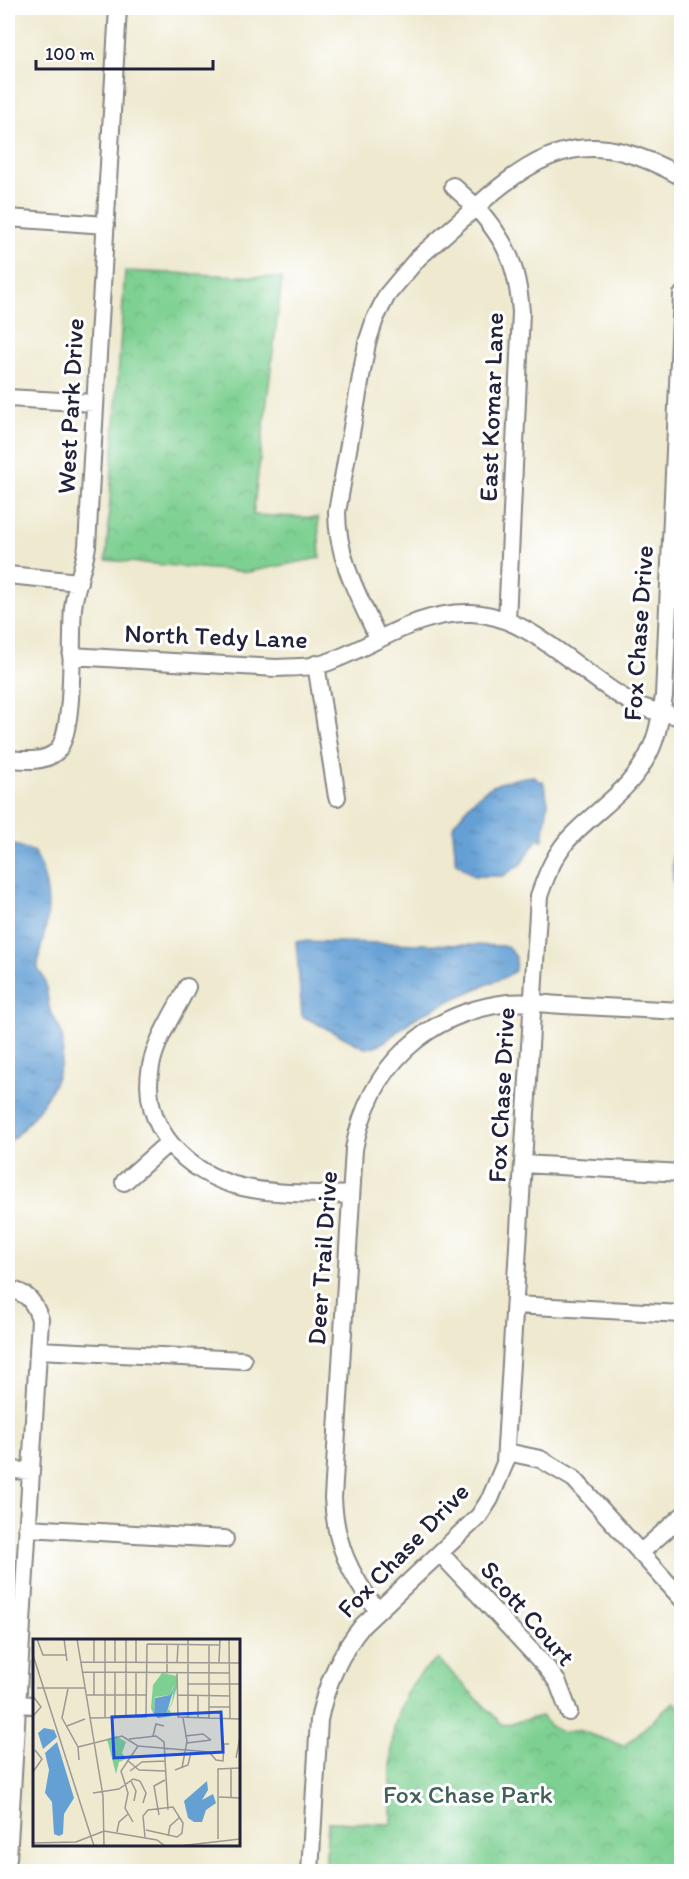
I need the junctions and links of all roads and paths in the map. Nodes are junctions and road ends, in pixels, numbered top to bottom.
1 (118, 8) edge
2 (681, 177) edge
3 (453, 186) dead end
4 (476, 207) junction
5 (8, 219) edge
6 (106, 225) junction
7 (681, 295) edge
8 (8, 398) edge
9 (95, 403) junction
10 (676, 560) edge
11 (8, 575) edge
12 (79, 582) junction
13 (507, 621) junction
14 (378, 638) junction
15 (71, 656) junction
16 (316, 664) junction
17 (661, 712) junction
18 (681, 717) edge
19 (8, 759) edge
20 (338, 796) dead end
21 (187, 987) dead end
22 (531, 1004) junction
23 (681, 1011) edge
24 (170, 1142) junction
25 (523, 1164) junction
26 (681, 1173) edge
27 (124, 1182) dead end
28 (351, 1195) junction
29 (8, 1290) edge
30 (516, 1305) junction
31 (681, 1314) edge
32 (38, 1350) junction
33 (243, 1360) dead end
34 (507, 1452) junction
35 (8, 1470) edge
36 (31, 1471) junction
37 (681, 1516) edge
38 (27, 1528) junction
39 (225, 1539) dead end
40 (440, 1553) junction
41 (640, 1553) junction
42 (681, 1599) edge
43 (378, 1611) junction
44 (14, 1646) edge
45 (16, 1704) junction
46 (33, 1705) edge
47 (569, 1712) dead end
48 (8, 1827) edge
49 (8, 1859) edge
50 (310, 1872) edge

1 - 6 street, West Park Drive
2 - 4 street
3 - 4 street, East Komar Lane
4 - 13 street, East Komar Lane
4 - 14 street
5 - 6 street
6 - 9 street, West Park Drive
7 - 10 street, Fox Chase Drive
8 - 9 street
9 - 12 street, West Park Drive
10 - 17 street, Fox Chase Drive
11 - 12 street
12 - 15 street, West Park Drive
13 - 14 street, North Tedy Lane
13 - 17 street, North Tedy Lane
14 - 16 street, North Tedy Lane
15 - 16 street, North Tedy Lane
15 - 19 street, West Park Drive
16 - 20 street
17 - 18 street, North Tedy Lane
17 - 22 street, Fox Chase Drive
21 - 24 street
22 - 23 street, Deer Trail Drive
22 - 25 street, Fox Chase Drive
22 - 28 street, Deer Trail Drive
24 - 27 street
24 - 28 street
25 - 26 street
25 - 30 street, Fox Chase Drive
28 - 43 street, Deer Trail Drive
29 - 32 street
30 - 31 street
30 - 34 street, Fox Chase Drive
32 - 33 street
32 - 36 street
34 - 40 street, Fox Chase Drive
34 - 41 street
35 - 36 street
36 - 38 street
37 - 41 street
38 - 39 street
38 - 44 street
40 - 43 street, Fox Chase Drive
40 - 47 street, Scott Court
41 - 42 street
43 - 50 street, Fox Chase Drive
44 - 45 street
45 - 46 street
45 - 48 street
48 - 49 street

